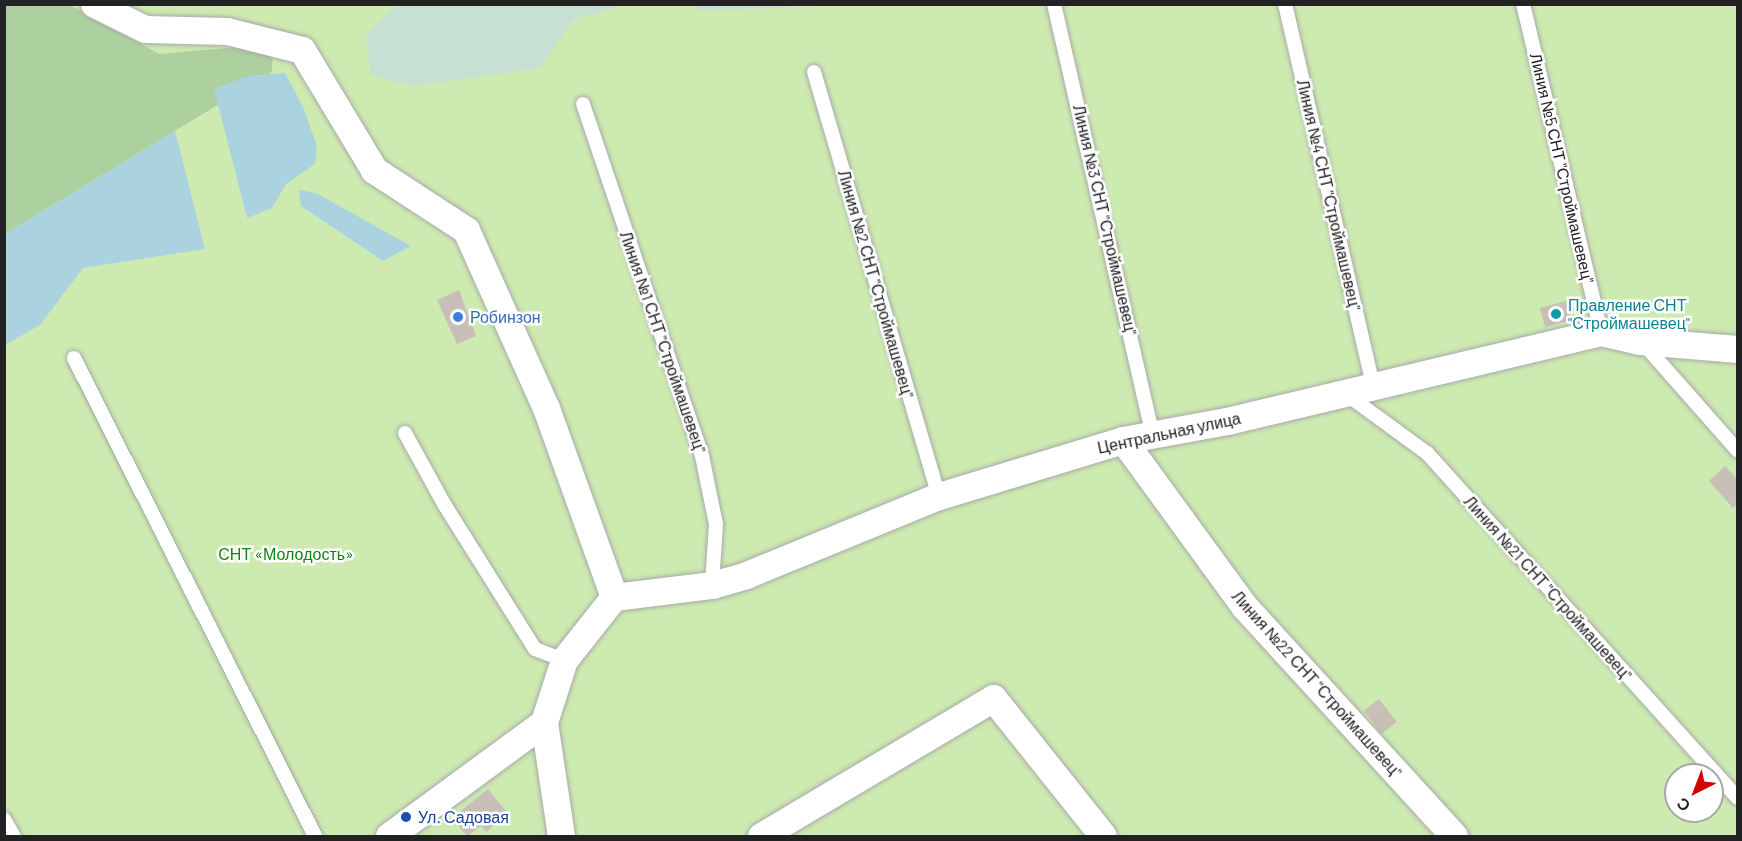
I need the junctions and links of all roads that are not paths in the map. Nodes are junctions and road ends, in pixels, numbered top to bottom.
1 (94, 4) edge
2 (1054, 4) edge
3 (1285, 4) edge
4 (1523, 4) edge
5 (814, 72) dead end
6 (583, 104) dead end
7 (1601, 332) junction
8 (1640, 341) junction
9 (1737, 349) edge
10 (74, 358) dead end
11 (1373, 386) junction
12 (1345, 392) junction
13 (405, 433) dead end
14 (1153, 436) junction
15 (1123, 440) junction
16 (1737, 451) edge
17 (939, 496) junction
18 (712, 585) junction
19 (614, 597) junction
20 (564, 660) junction
21 (544, 722) junction
22 (1737, 798) edge
23 (4, 819) edge
24 (14, 837) edge
25 (315, 837) edge
26 (389, 837) edge
27 (561, 837) edge
28 (761, 837) edge
29 (1104, 837) edge
30 (1454, 837) edge

1 - 19 street
2 - 14 lane, Линия №3 СНТ "Строймашевец"
3 - 11 lane, Линия №4 СНТ "Строймашевец"
4 - 7 lane, Линия №5 СНТ "Строймашевец"
5 - 17 lane, Линия №2 СНТ "Строймашевец"
6 - 18 lane, Линия №1 СНТ "Строймашевец"
7 - 8 street, Центральная улица
7 - 11 street, Центральная улица
8 - 9 street, Центральная улица
8 - 16 lane
10 - 25 lane
11 - 12 street, Центральная улица
12 - 14 street, Центральная улица
12 - 22 lane, Линия №21 СНТ "Строймашевец"
13 - 20 lane
14 - 15 street, Центральная улица
15 - 17 street, Центральная улица
15 - 30 street, Линия №22 СНТ "Строймашевец"
17 - 18 street, Центральная улица
18 - 19 street, Центральная улица
19 - 20 street
20 - 21 street
21 - 26 street
21 - 27 street
23 - 24 lane
28 - 29 street

